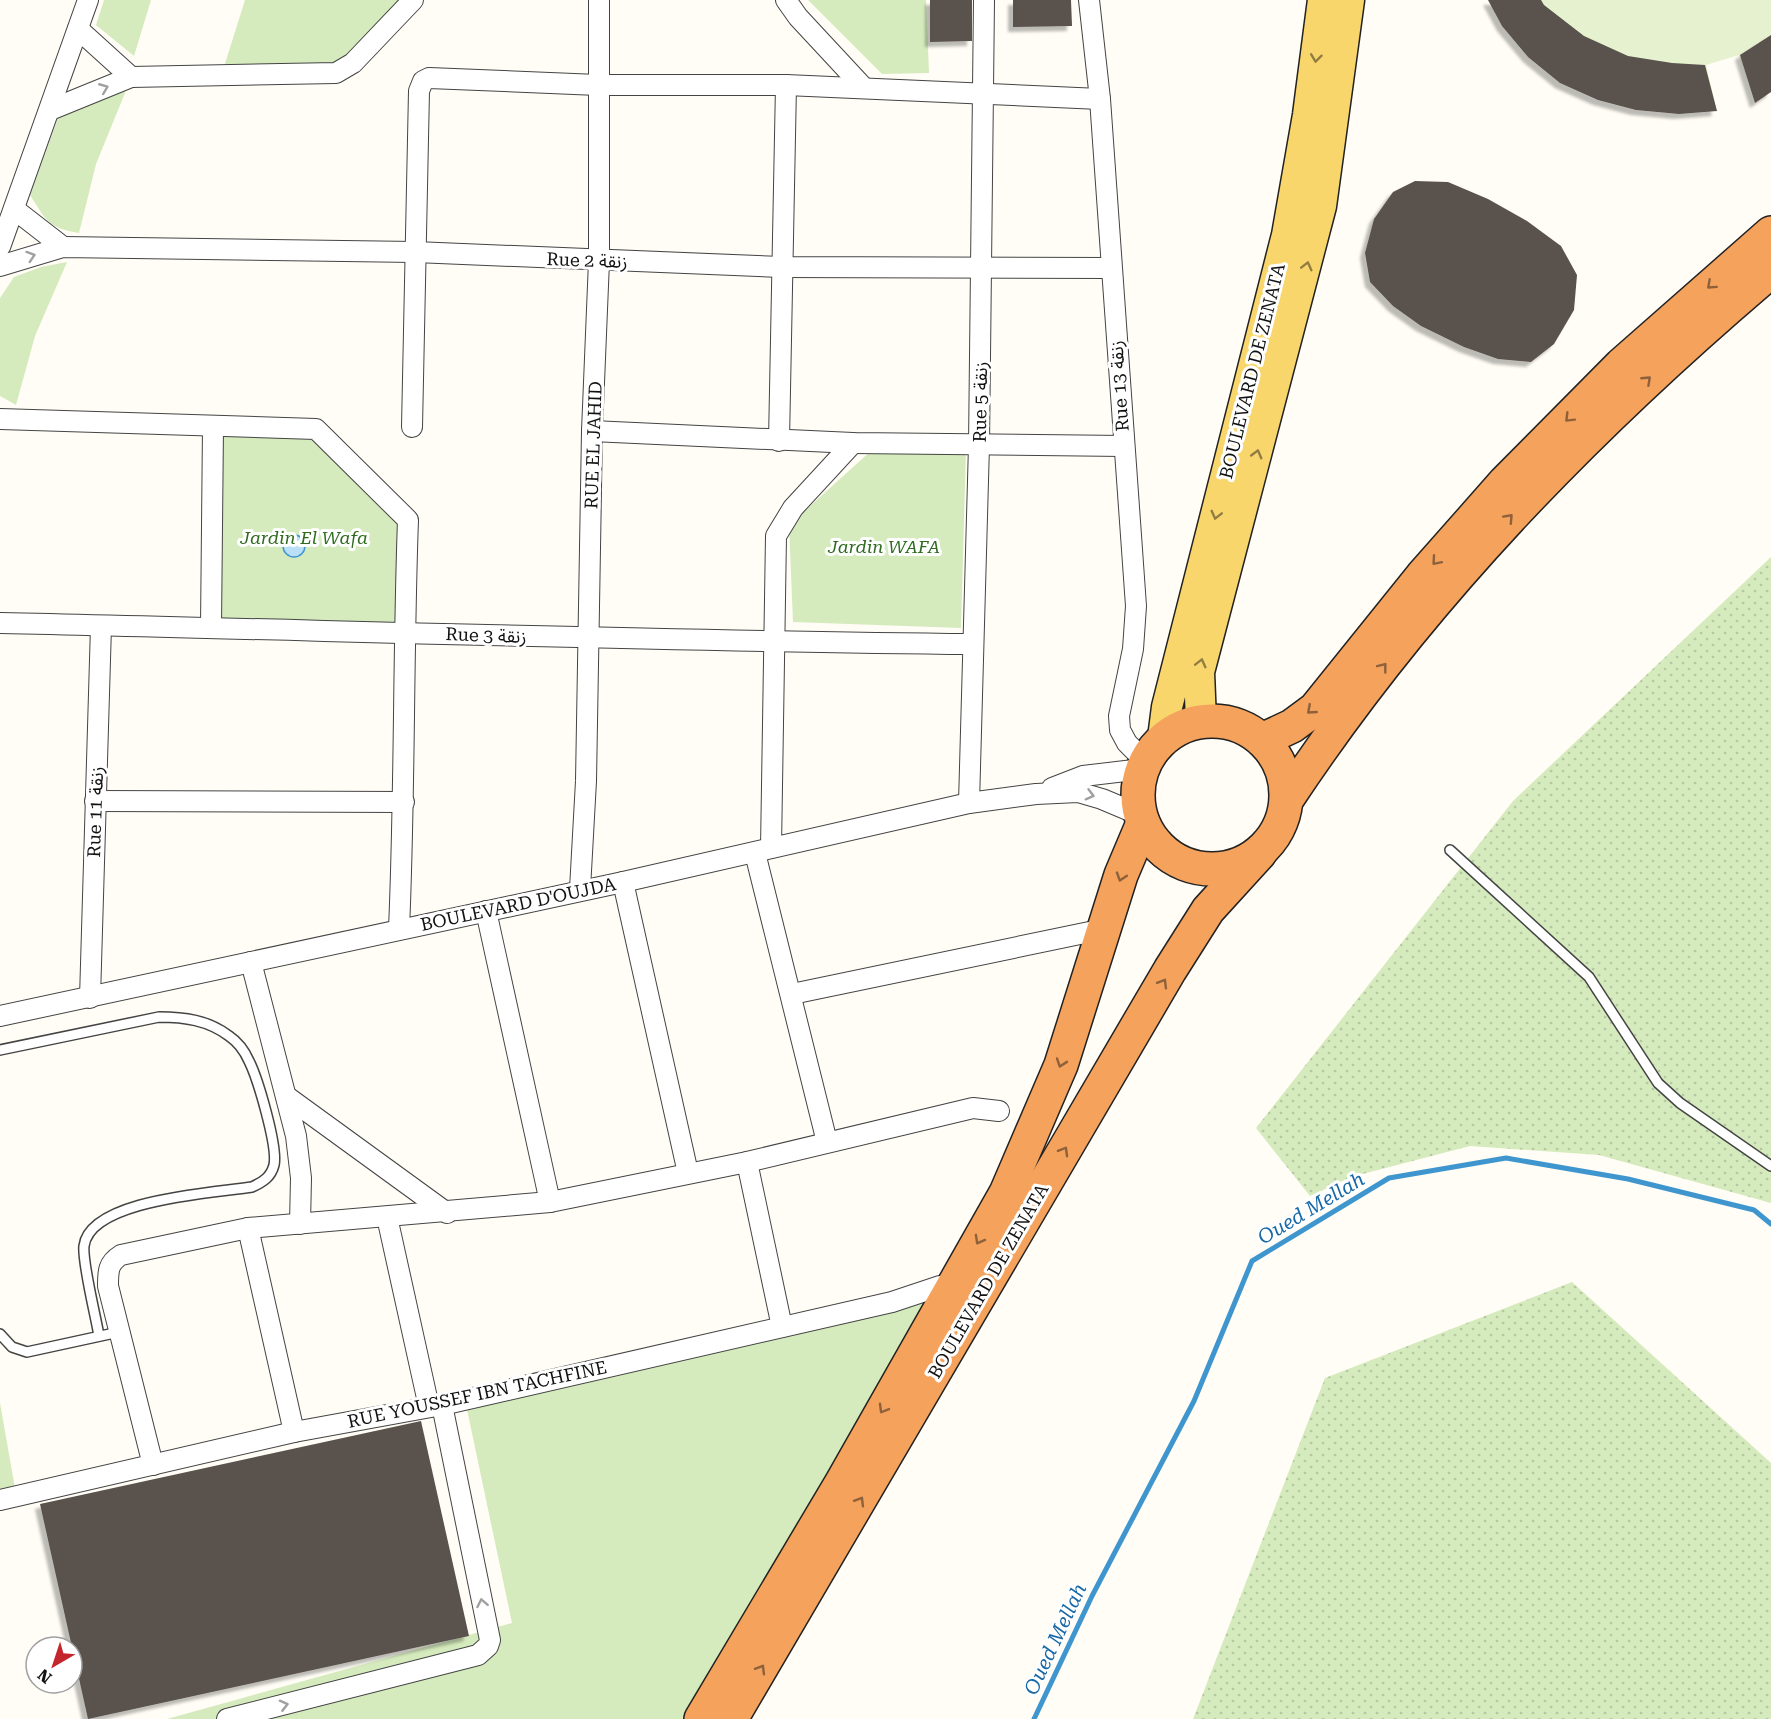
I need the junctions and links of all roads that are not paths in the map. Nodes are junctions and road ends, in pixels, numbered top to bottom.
1 (88, 0) edge
2 (413, 0) edge
3 (598, 0) edge
4 (786, 0) edge
5 (984, 0) edge
6 (1089, 0) edge
7 (1323, 0) edge
8 (1349, 0) edge
9 (78, 29) junction
10 (131, 77) junction
11 (598, 85) junction
12 (786, 85) junction
13 (864, 88) junction
14 (983, 93) junction
15 (1100, 99) junction
16 (50, 110) junction
17 (14, 209) junction
18 (1771, 233) edge
19 (0, 247) edge
20 (63, 247) junction
21 (415, 252) junction
22 (599, 261) junction
23 (0, 266) edge
24 (981, 266) junction
25 (781, 267) junction
26 (1110, 268) junction
27 (1756, 271) edge
28 (2, 421) edge
29 (213, 427) junction
30 (412, 427) dead end
31 (592, 431) junction
32 (778, 441) junction
33 (853, 443) junction
34 (979, 445) junction
35 (1124, 446) junction
36 (0, 623) edge
37 (101, 626) junction
38 (211, 626) junction
39 (404, 633) junction
40 (588, 638) junction
41 (773, 642) junction
42 (972, 644) junction
43 (1201, 721) junction
44 (1262, 740) junction
45 (1150, 756) junction
46 (1036, 794) junction
47 (1287, 799) junction
48 (95, 801) junction
49 (404, 802) junction
50 (969, 803) junction
51 (1141, 819) junction
52 (763, 850) junction
53 (1450, 850) dead end
54 (1260, 853) junction
55 (623, 882) junction
56 (580, 889) junction
57 (486, 911) junction
58 (399, 929) junction
59 (1104, 929) junction
60 (251, 962) junction
61 (792, 994) junction
62 (90, 998) junction
63 (0, 1016) edge
64 (0, 1050) edge
65 (286, 1096) junction
66 (999, 1111) dead end
67 (827, 1142) junction
68 (747, 1162) junction
69 (1771, 1166) edge
70 (688, 1173) junction
71 (550, 1202) junction
72 (447, 1213) junction
73 (387, 1217) junction
74 (300, 1224) junction
75 (248, 1228) junction
76 (954, 1286) junction
77 (782, 1326) junction
78 (119, 1332) junction
79 (0, 1334) edge
80 (99, 1336) junction
81 (436, 1406) junction
82 (294, 1432) junction
83 (153, 1465) junction
84 (0, 1500) edge
85 (227, 1719) edge
86 (701, 1719) edge
87 (731, 1719) edge

1 - 9 street
2 - 10 street
3 - 11 street, RUE EL JAHID
4 - 13 street
5 - 14 street, Rue 5 زنقة
6 - 15 street, Rue 13 زنقة
7 -> 45 main road, BOULEVARD DE ZENATA
43 -> 8 main road, BOULEVARD DE ZENATA
9 - 10 street
9 - 16 street
16 -> 10 street
11 - 12 street
11 - 21 street
11 - 22 street, RUE EL JAHID
12 - 13 street
12 - 25 street
13 - 14 street
14 - 15 street
14 - 24 street, Rue 5 زنقة
15 - 26 street, Rue 13 زنقة
16 - 17 street
17 - 19 street
17 - 20 street
18 - 27 highway
20 - 21 street, Rue 2 زنقة
23 -> 20 street, Rue 2 زنقة
21 - 22 street, Rue 2 زنقة
21 - 30 street
22 - 25 street, Rue 2 زنقة
22 - 31 street, RUE EL JAHID
24 - 25 street, Rue 2 زنقة
24 - 26 street, Rue 2 زنقة
24 - 34 street, Rue 5 زنقة
25 - 32 street
26 - 35 street, Rue 13 زنقة
27 -> 44 highway
47 -> 27 highway
28 - 29 street
29 - 38 street
29 - 39 street
31 - 32 street
31 - 40 street, RUE EL JAHID
32 - 33 street
33 - 34 street
33 - 41 street
34 - 35 street
34 - 42 street, Rue 5 زنقة
35 - 45 street, Rue 13 زنقة
36 - 37 street, Rue 3 زنقة
37 - 38 street, Rue 3 زنقة
37 - 48 street, Rue 11 زنقة
38 - 39 street, Rue 3 زنقة
39 - 40 street, Rue 3 زنقة
39 - 49 street
40 - 41 street, Rue 3 زنقة
40 - 56 street, RUE EL JAHID
41 - 42 street, Rue 3 زنقة
41 - 52 street
42 - 50 street, Rue 5 زنقة
43 - 44 highway
43 - 45 highway
44 - 47 highway
45 - 46 street, BOULEVARD D'OUJDA
45 - 51 highway
46 - 50 street, BOULEVARD D'OUJDA
46 -> 51 street, BOULEVARD D'OUJDA
47 - 54 highway
48 - 49 street
48 - 62 street, Rue 11 زنقة
49 - 58 street
50 - 52 street, BOULEVARD D'OUJDA
51 - 54 highway
51 -> 59 highway, BOULEVARD DE ZENATA
52 - 55 street, BOULEVARD D'OUJDA
52 - 61 street
53 - 69 lane
87 -> 54 highway, BOULEVARD DE ZENATA
55 - 56 street, BOULEVARD D'OUJDA
55 - 70 street
56 - 57 street, BOULEVARD D'OUJDA
57 - 58 street, BOULEVARD D'OUJDA
57 - 71 street
58 - 60 street, BOULEVARD D'OUJDA
59 - 61 street
59 -> 76 highway, BOULEVARD DE ZENATA
60 - 62 street, BOULEVARD D'OUJDA
60 - 65 street
61 - 67 street
62 - 63 street, BOULEVARD D'OUJDA
64 - 80 lane
65 - 72 street
65 - 74 street
66 - 67 street
67 - 68 street
68 - 70 street
68 - 77 street
70 - 71 street
71 - 72 street
72 - 73 street
73 - 74 street
73 - 81 street
74 - 75 street
75 - 78 street
75 - 82 street
76 - 77 street, RUE YOUSSEF IBN TACHFINE
76 -> 86 highway, BOULEVARD DE ZENATA
77 - 81 street, RUE YOUSSEF IBN TACHFINE
78 - 80 lane
78 - 83 street
79 - 80 lane
81 - 82 street, RUE YOUSSEF IBN TACHFINE
85 -> 81 street
82 - 83 street, RUE YOUSSEF IBN TACHFINE
83 - 84 street, RUE YOUSSEF IBN TACHFINE

